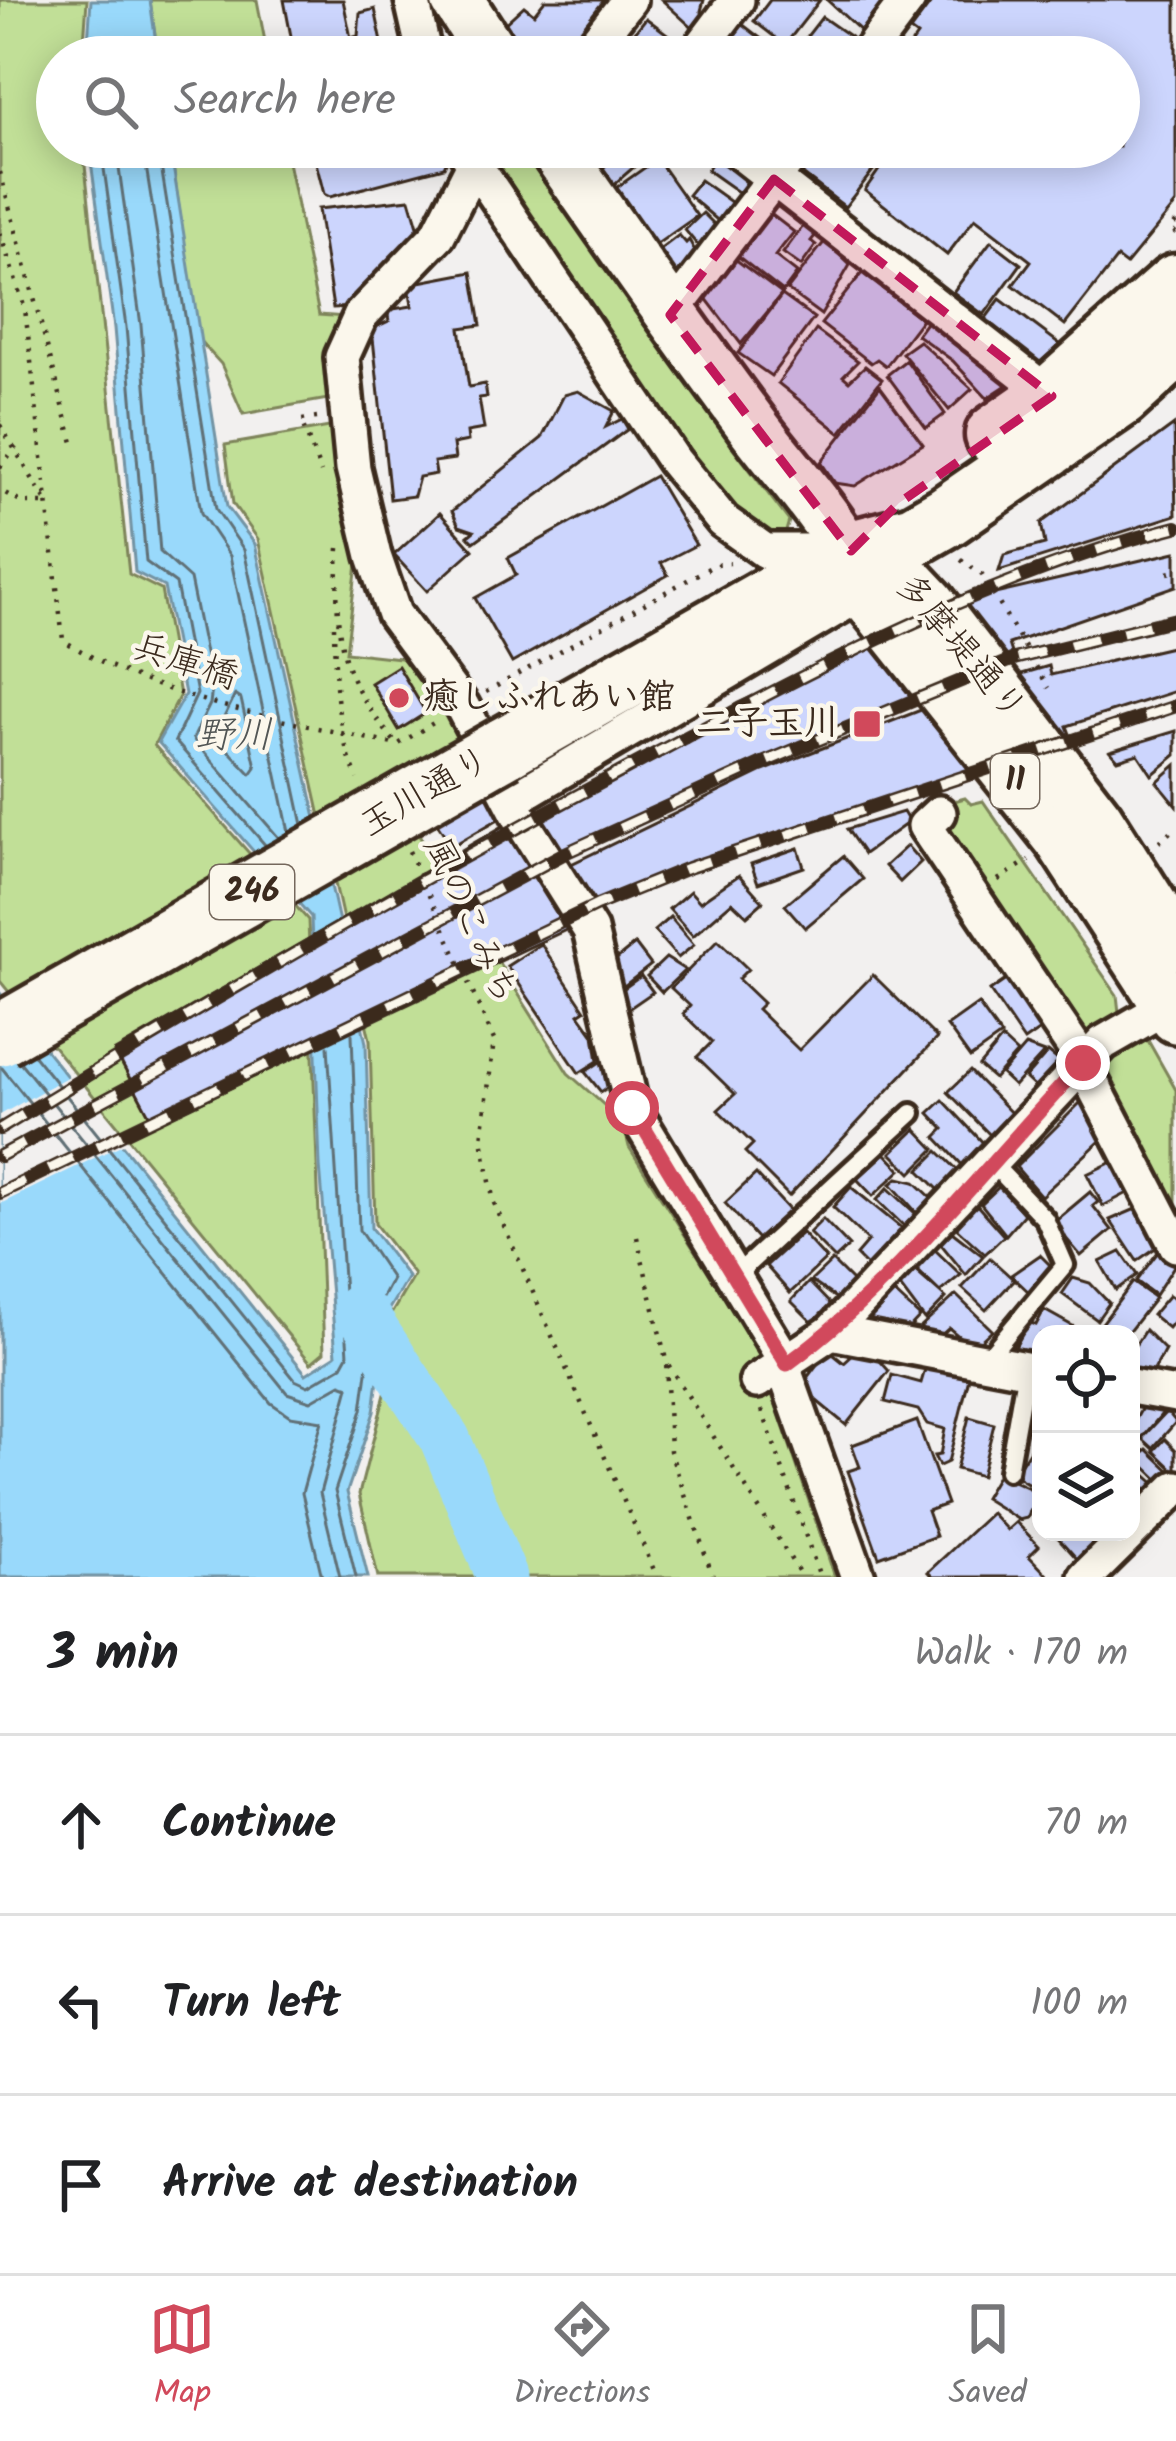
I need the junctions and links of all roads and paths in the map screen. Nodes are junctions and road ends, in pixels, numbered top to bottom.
1 (412, 0) edge
2 (457, 0) edge
3 (629, 0) edge
4 (737, 0) edge
5 (908, 0) edge
6 (420, 36) edge
7 (480, 36) edge
8 (601, 36) edge
9 (710, 36) edge
10 (881, 36) edge
11 (465, 168) edge
12 (476, 168) edge
13 (568, 168) edge
14 (760, 168) edge
15 (782, 168) edge
16 (0, 172) edge
17 (774, 179) junction
18 (1176, 222) edge
19 (0, 233) edge
20 (1176, 233) edge
21 (10, 263) junction
22 (0, 265) edge
23 (1176, 285) edge
24 (670, 315) junction
25 (1176, 346) edge
26 (1052, 396) junction
27 (0, 425) edge
28 (16, 447) junction
29 (74, 450) dead end
30 (0, 467) edge
31 (0, 490) edge
32 (47, 503) junction
33 (340, 531) dead end
34 (747, 561) dead end
35 (857, 571) junction
36 (334, 626) junction
37 (462, 706) junction
38 (343, 733) junction
39 (397, 745) junction
40 (372, 794) dead end
41 (512, 800) junction
42 (939, 813) dead end
43 (1176, 827) edge
44 (406, 844) dead end
45 (1150, 850) dead end
46 (1027, 860) dead end
47 (994, 883) dead end
48 (1176, 944) edge
49 (1174, 1007) edge
50 (0, 1035) edge
51 (1083, 1063) junction
52 (912, 1113) dead end
53 (991, 1162) junction
54 (637, 1238) dead end
55 (1176, 1245) edge
56 (736, 1275) junction
57 (831, 1332) junction
58 (666, 1361) junction
59 (984, 1362) junction
60 (1032, 1371) edge
61 (772, 1372) junction
62 (1032, 1379) edge
63 (1140, 1389) edge
64 (1176, 1395) edge
65 (1008, 1471) dead end
66 (1176, 1487) edge
67 (657, 1577) edge
68 (713, 1577) edge
69 (802, 1577) edge
70 (820, 1577) edge
71 (858, 1577) edge
72 (1086, 1577) edge

1 - 6 street
2 - 7 main road
3 - 8 street
4 - 9 street
5 - 10 street
11 - 37 street
12 - 35 street
13 - 24 main road, 多摩堤通り / 11
14 - 17 street
15 - 17 street
16 - 29 path
17 - 24 street
17 - 26 street
18 - 20 path
19 - 21 path
21 - 22 path
21 - 32 path
23 - 26 highway, 玉川通り / 246
24 - 35 main road, 多摩堤通り / 11
25 - 35 highway, 玉川通り / 246
26 - 35 highway, 玉川通り / 246
27 - 28 path
28 - 30 path
28 - 32 path
31 - 32 path
32 - 38 path, 兵庫橋
33 - 36 path
34 - 37 path
35 - 41 street
35 - 48 main road, 多摩堤通り / 11
35 - 49 main road, 多摩堤通り / 11
35 - 50 highway, 玉川通り / 246, bridge
36 - 38 path
36 - 39 path
37 - 39 path
37 - 41 street
38 - 39 path, 兵庫橋
38 - 40 path
41 - 56 street
42 - 51 street
43 - 45 path
44 - 67 path, 風のこみち
46 - 47 path
49 - 51 street
51 - 53 street
51 - 55 street
52 - 56 lane
53 - 57 street
53 - 59 lane
54 - 58 path
56 - 61 street
57 - 59 street
57 - 61 street
58 - 68 path
58 - 69 path
59 - 60 street
61 - 70 path
61 - 71 street
62 - 65 lane
63 - 64 street
66 - 72 street

